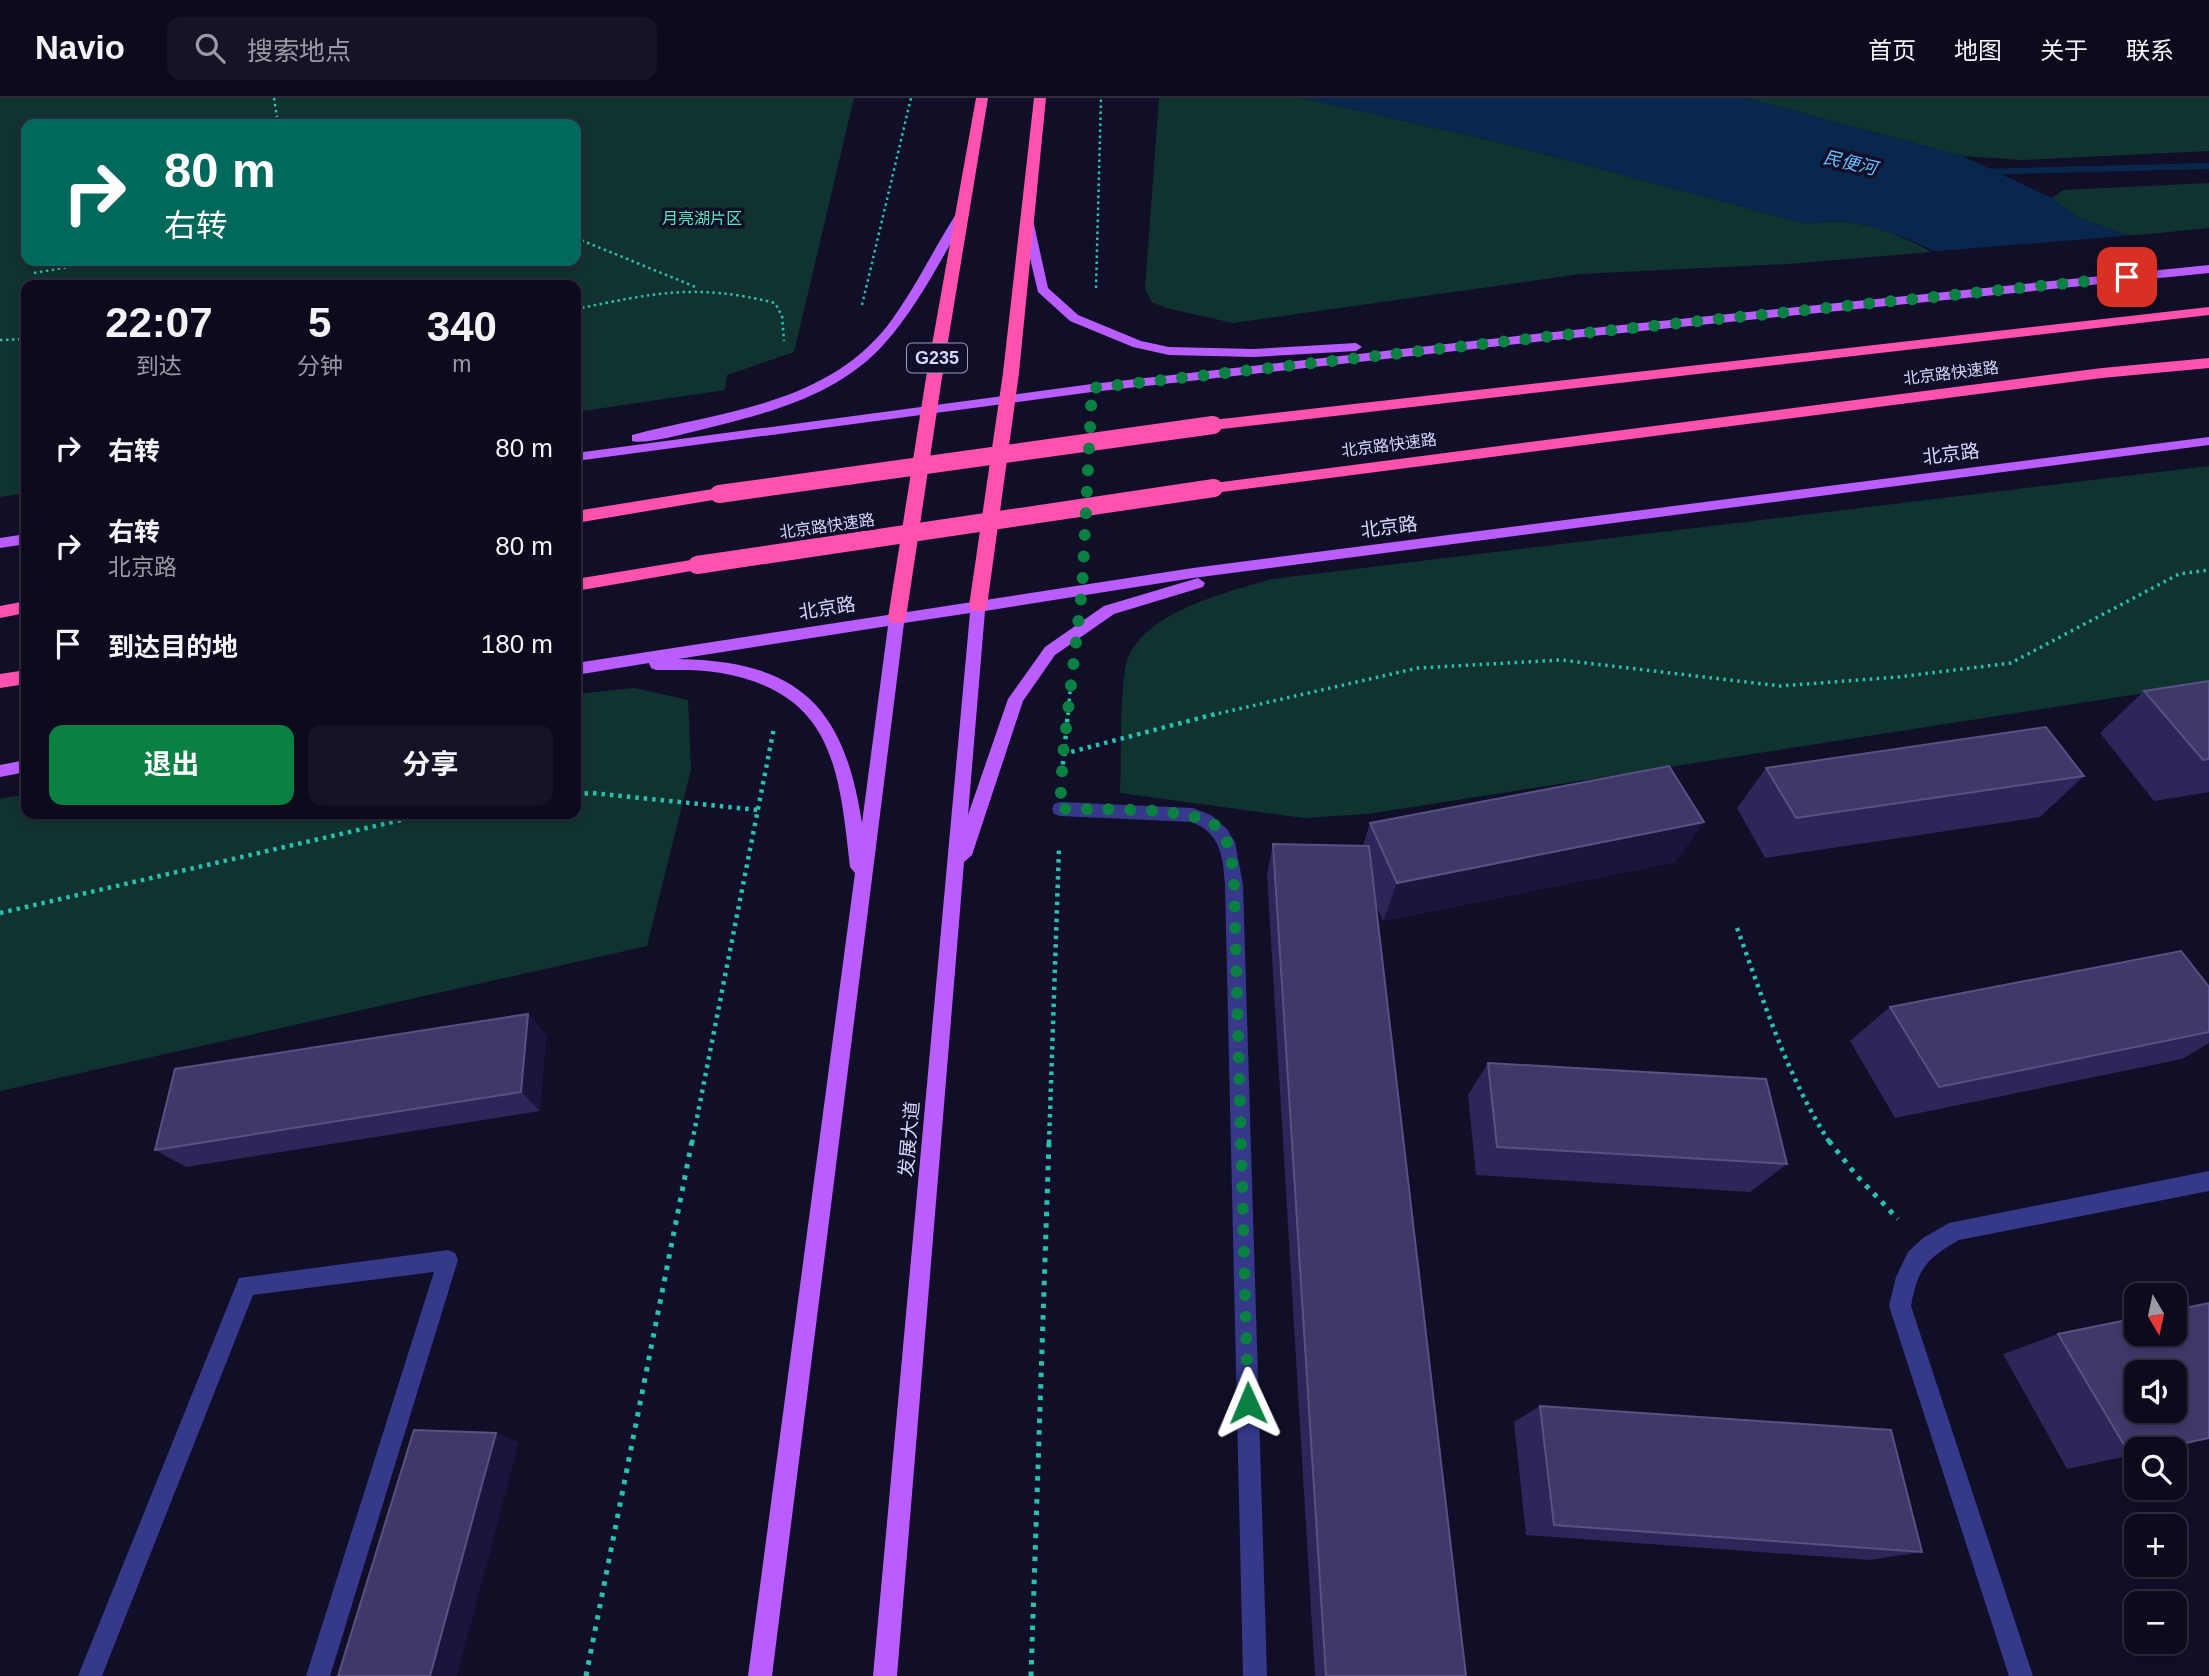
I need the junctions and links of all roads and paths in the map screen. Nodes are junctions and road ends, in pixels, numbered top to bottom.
1 (274, 98) edge
2 (911, 98) edge
3 (982, 98) edge
4 (1040, 98) edge
5 (1101, 98) edge
6 (277, 119) edge
7 (962, 213) junction
8 (1027, 220) junction
9 (581, 240) edge
10 (75, 266) edge
11 (2209, 269) edge
12 (34, 273) dead end
13 (702, 290) junction
14 (581, 308) edge
15 (2209, 311) edge
16 (1095, 327) junction
17 (1545, 337) junction
18 (0, 340) edge
19 (21, 340) edge
20 (783, 341) dead end
21 (2209, 363) edge
22 (847, 370) junction
23 (1007, 399) junction
24 (929, 410) junction
25 (2209, 440) edge
26 (581, 450) edge
27 (581, 456) edge
28 (581, 516) edge
29 (21, 540) edge
30 (0, 543) edge
31 (1298, 560) junction
32 (2209, 570) edge
33 (581, 584) edge
34 (978, 606) junction
35 (21, 608) edge
36 (0, 612) edge
37 (897, 618) junction
38 (1076, 632) junction
39 (614, 662) junction
40 (581, 668) edge
41 (21, 678) edge
42 (0, 681) edge
43 (783, 688) junction
44 (1063, 754) junction
45 (21, 767) edge
46 (0, 771) edge
47 (581, 794) edge
48 (1060, 809) junction
49 (758, 810) junction
50 (405, 819) edge
51 (954, 882) junction
52 (862, 895) junction
53 (0, 913) edge
54 (1737, 928) dead end
55 (2209, 1181) edge
56 (1925, 1248) junction
57 (90, 1676) edge
58 (318, 1676) edge
59 (586, 1676) edge
60 (760, 1676) edge
61 (885, 1676) edge
62 (1031, 1676) edge
63 (1255, 1676) edge
64 (2021, 1676) edge

1 - 6 path
2 - 22 path
3 - 7 highway, G235
4 - 8 highway
5 - 16 path
7 - 22 main road
7 - 24 highway, G235
8 - 16 main road
8 - 23 highway
9 - 13 path
10 - 12 path
11 - 17 main road
13 - 14 path
13 - 20 path
15 - 28 highway, 北京路快速路, bridge
16 - 17 main road
17 - 23 main road
18 - 19 path
21 - 33 highway, 北京路快速路, bridge
22 - 26 main road
23 - 24 main road
23 - 34 highway
24 - 27 main road
24 - 37 highway, G235
25 - 31 main road, 北京路
29 - 30 main road
31 - 34 main road, 北京路
31 - 38 main road
32 - 44 path
34 - 37 main road, 北京路
34 - 51 main road, 发展大道
35 - 36 highway
37 - 39 main road, 北京路
37 - 52 main road
38 - 44 path
38 - 51 main road
39 - 40 main road, 北京路
39 - 43 main road
41 - 42 highway
43 - 49 path
43 - 52 main road
44 - 48 path
45 - 46 main road
47 - 49 path
48 - 62 path
48 - 63 lane
49 - 59 path
50 - 53 path
51 - 61 main road, 发展大道
52 - 60 main road
54 - 56 path
55 - 56 lane
56 - 64 lane
57 - 58 lane

